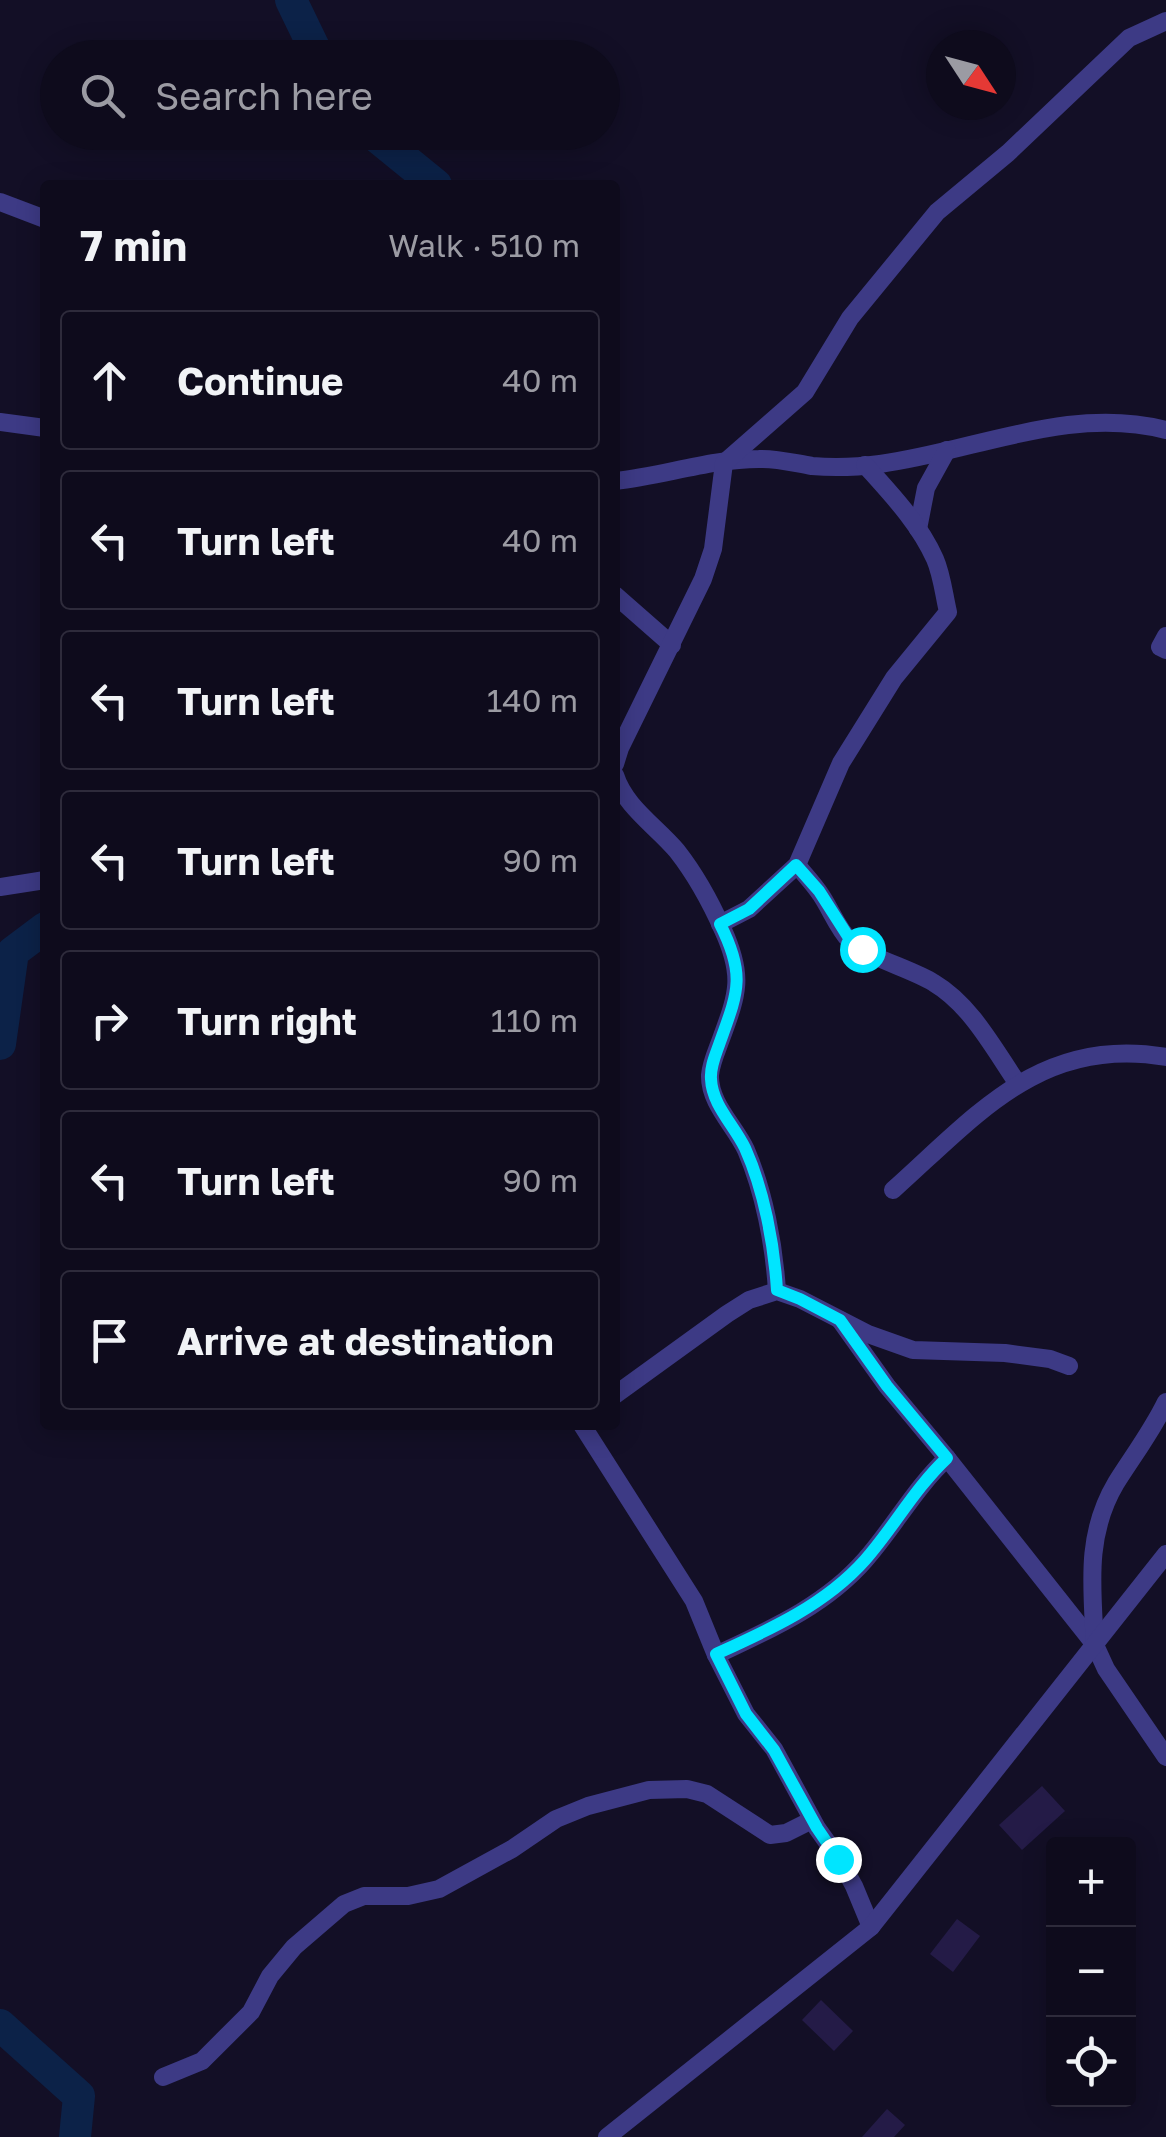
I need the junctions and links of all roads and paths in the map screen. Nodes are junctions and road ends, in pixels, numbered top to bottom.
1 (1166, 22) edge
2 (0, 202) edge
3 (40, 217) edge
4 (0, 422) edge
5 (40, 427) edge
6 (1166, 430) edge
7 (947, 450) junction
8 (724, 463) junction
9 (865, 465) junction
10 (620, 480) edge
11 (918, 528) junction
12 (620, 598) edge
13 (1166, 636) edge
14 (672, 645) junction
15 (1166, 650) edge
16 (620, 748) edge
17 (620, 789) edge
18 (796, 865) junction
19 (40, 881) edge
20 (0, 887) edge
21 (720, 924) junction
22 (1166, 1057) edge
23 (1018, 1084) junction
24 (893, 1190) dead end
25 (777, 1290) junction
26 (840, 1320) junction
27 (1069, 1366) dead end
28 (620, 1391) edge
29 (1166, 1402) edge
30 (585, 1430) edge
31 (947, 1458) junction
32 (1166, 1554) edge
33 (1094, 1645) junction
34 (716, 1654) junction
35 (1166, 1757) edge
36 (812, 1820) junction
37 (871, 1927) junction
38 (163, 2077) dead end
39 (607, 2137) edge

1 - 8 street
2 - 3 street
4 - 5 street
6 - 7 street
7 - 9 street
7 - 11 street
8 - 9 street
8 - 10 street
8 - 14 street
9 - 11 street
11 - 18 street
12 - 14 street
13 - 15 street
14 - 16 street
17 - 21 street
18 - 21 street
18 - 23 street
19 - 20 street
21 - 25 street
22 - 23 street
23 - 24 street
25 - 26 street
25 - 28 street
26 - 27 street
26 - 31 street
29 - 33 street
30 - 34 street
31 - 33 street
31 - 34 street
32 - 33 street
33 - 35 street
33 - 37 street
34 - 36 street
36 - 37 street
36 - 38 street
37 - 39 street

